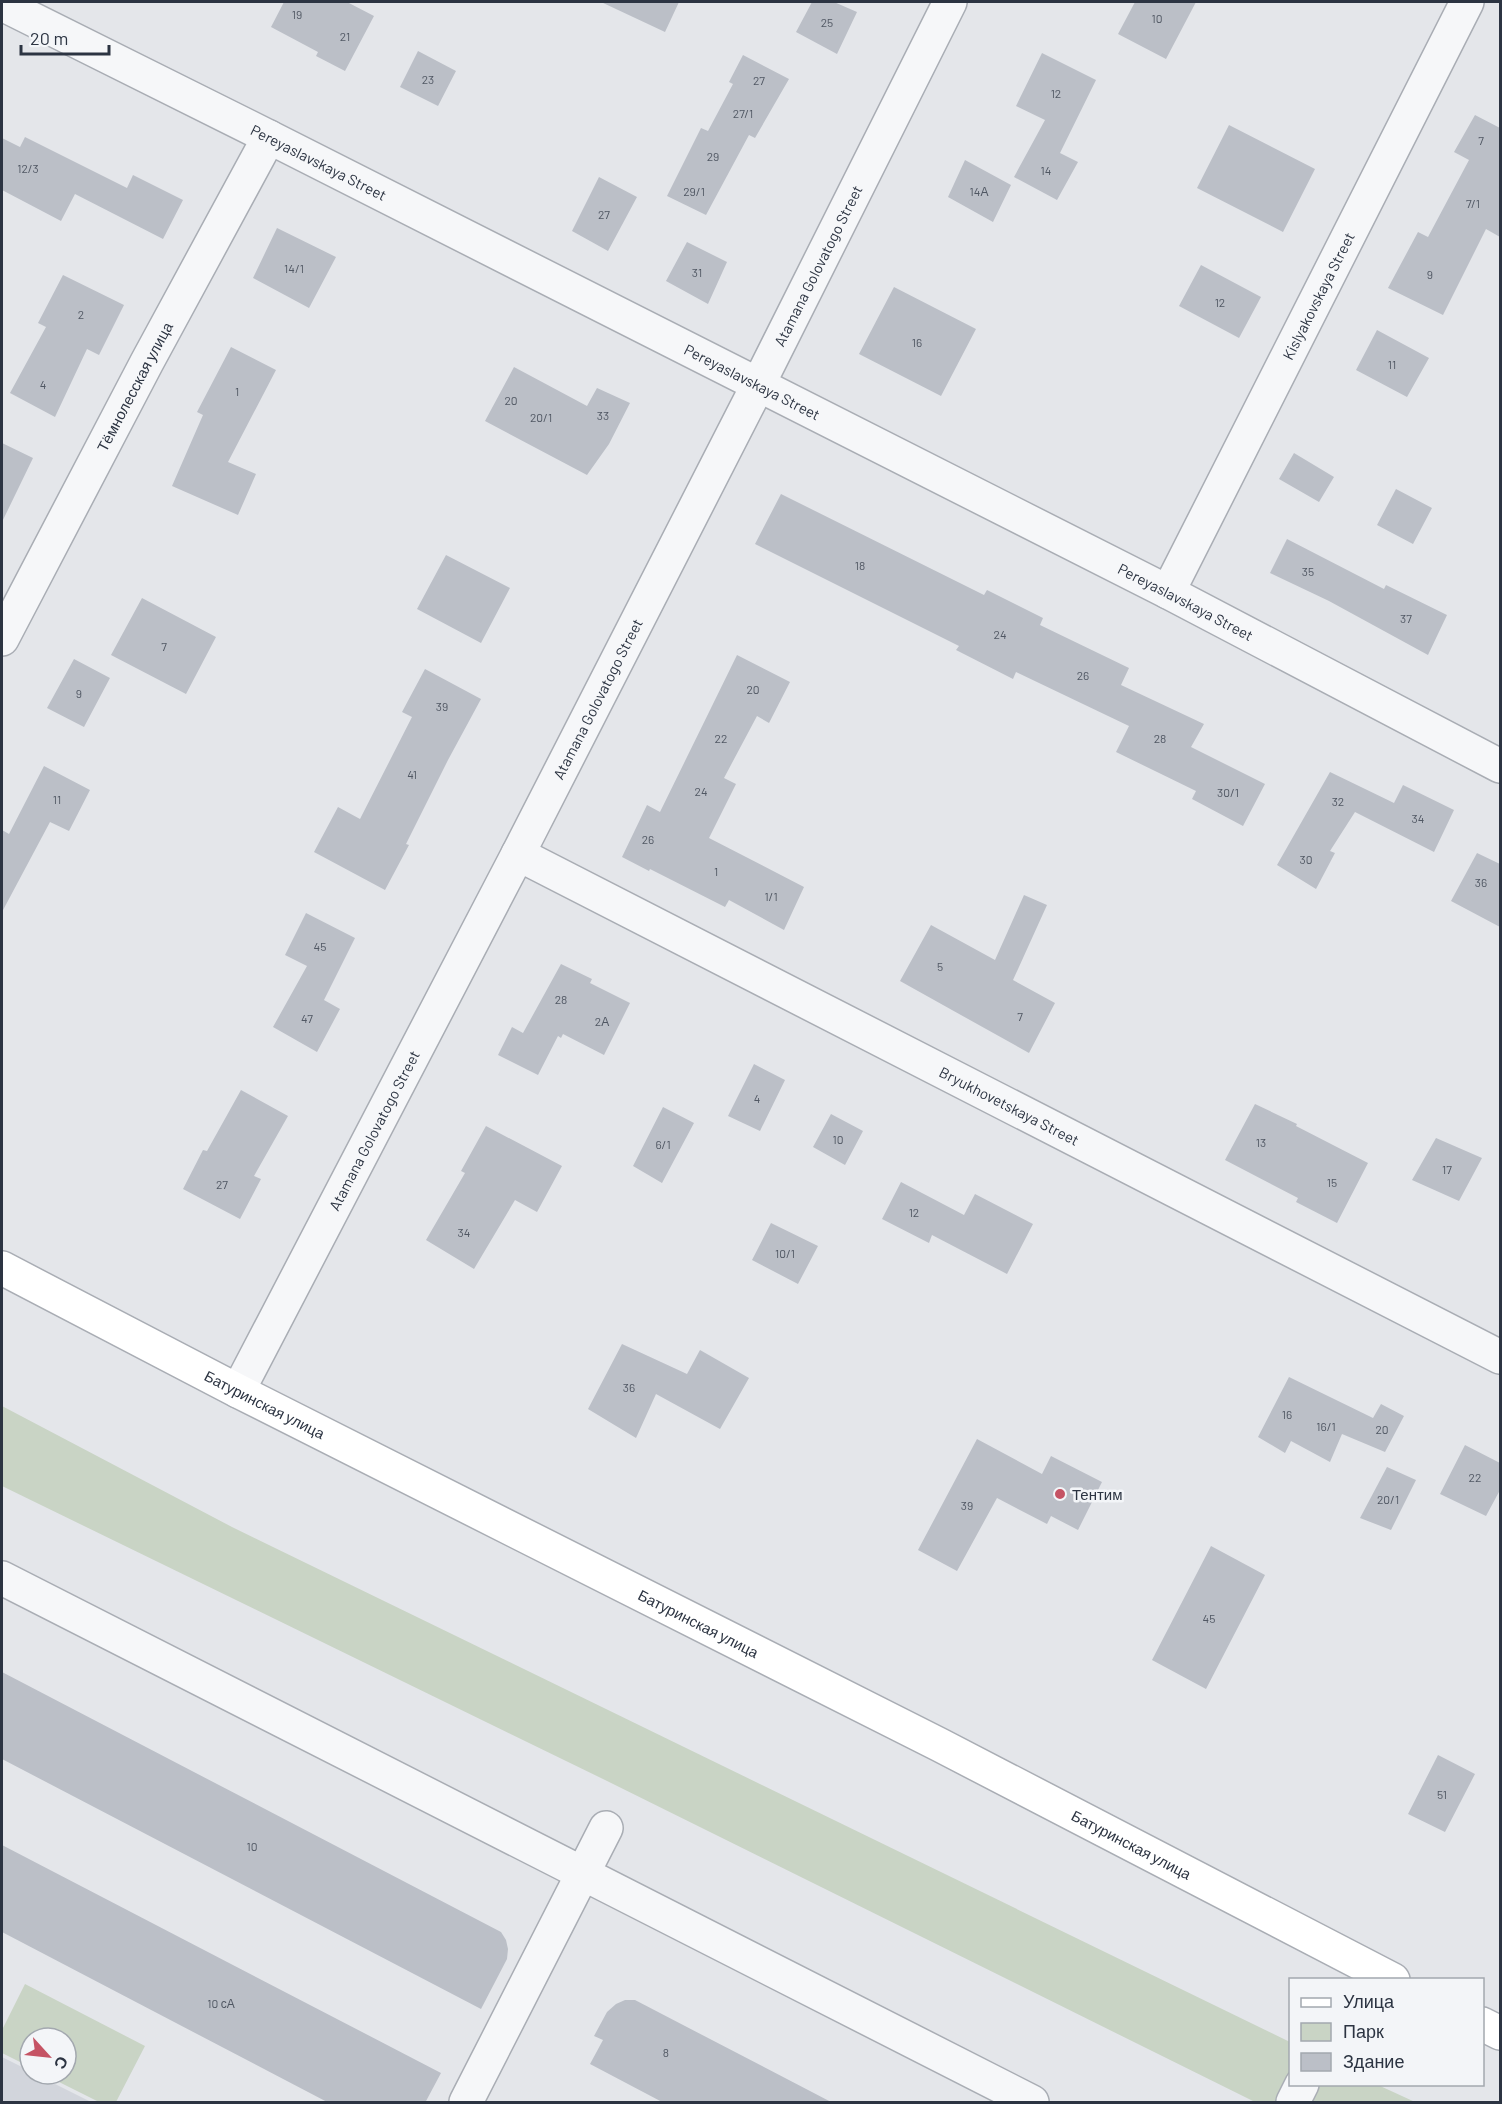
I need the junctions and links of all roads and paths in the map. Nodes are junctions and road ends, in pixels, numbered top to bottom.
1 (950, 2) edge
2 (1467, 2) edge
3 (2, 4) edge
4 (269, 137) junction
5 (758, 385) junction
6 (1168, 592) junction
7 (2, 639) edge
8 (1500, 766) edge
9 (518, 854) junction
10 (2, 1268) edge
11 (1500, 1357) edge
12 (238, 1391) junction
13 (2, 1578) edge
14 (606, 1828) dead end
15 (582, 1875) junction
16 (1358, 1972) edge
17 (1384, 1978) edge
18 (1484, 2025) edge
19 (1500, 2033) edge
20 (1302, 2086) edge
21 (466, 2103) edge
22 (1032, 2103) edge
23 (1293, 2103) edge

1 - 5 street, Atamana Golovatogo Street
2 - 6 street, Kislyakovskaya Street
3 - 4 street, Pereyaslavskaya Street
4 - 5 street, Pereyaslavskaya Street
4 - 7 street, Тёмнолесская улица
5 - 6 street, Pereyaslavskaya Street
5 - 9 street, Atamana Golovatogo Street
6 - 8 street, Pereyaslavskaya Street
9 - 11 street, Bryukhovetskaya Street
9 - 12 street, Atamana Golovatogo Street
10 - 12 street, Батуринская улица
12 - 16 street, Батуринская улица
13 - 15 street
14 - 15 street
15 - 21 street
15 - 22 street
16 - 17 street, Батуринская улица
18 - 19 street
20 - 23 street

